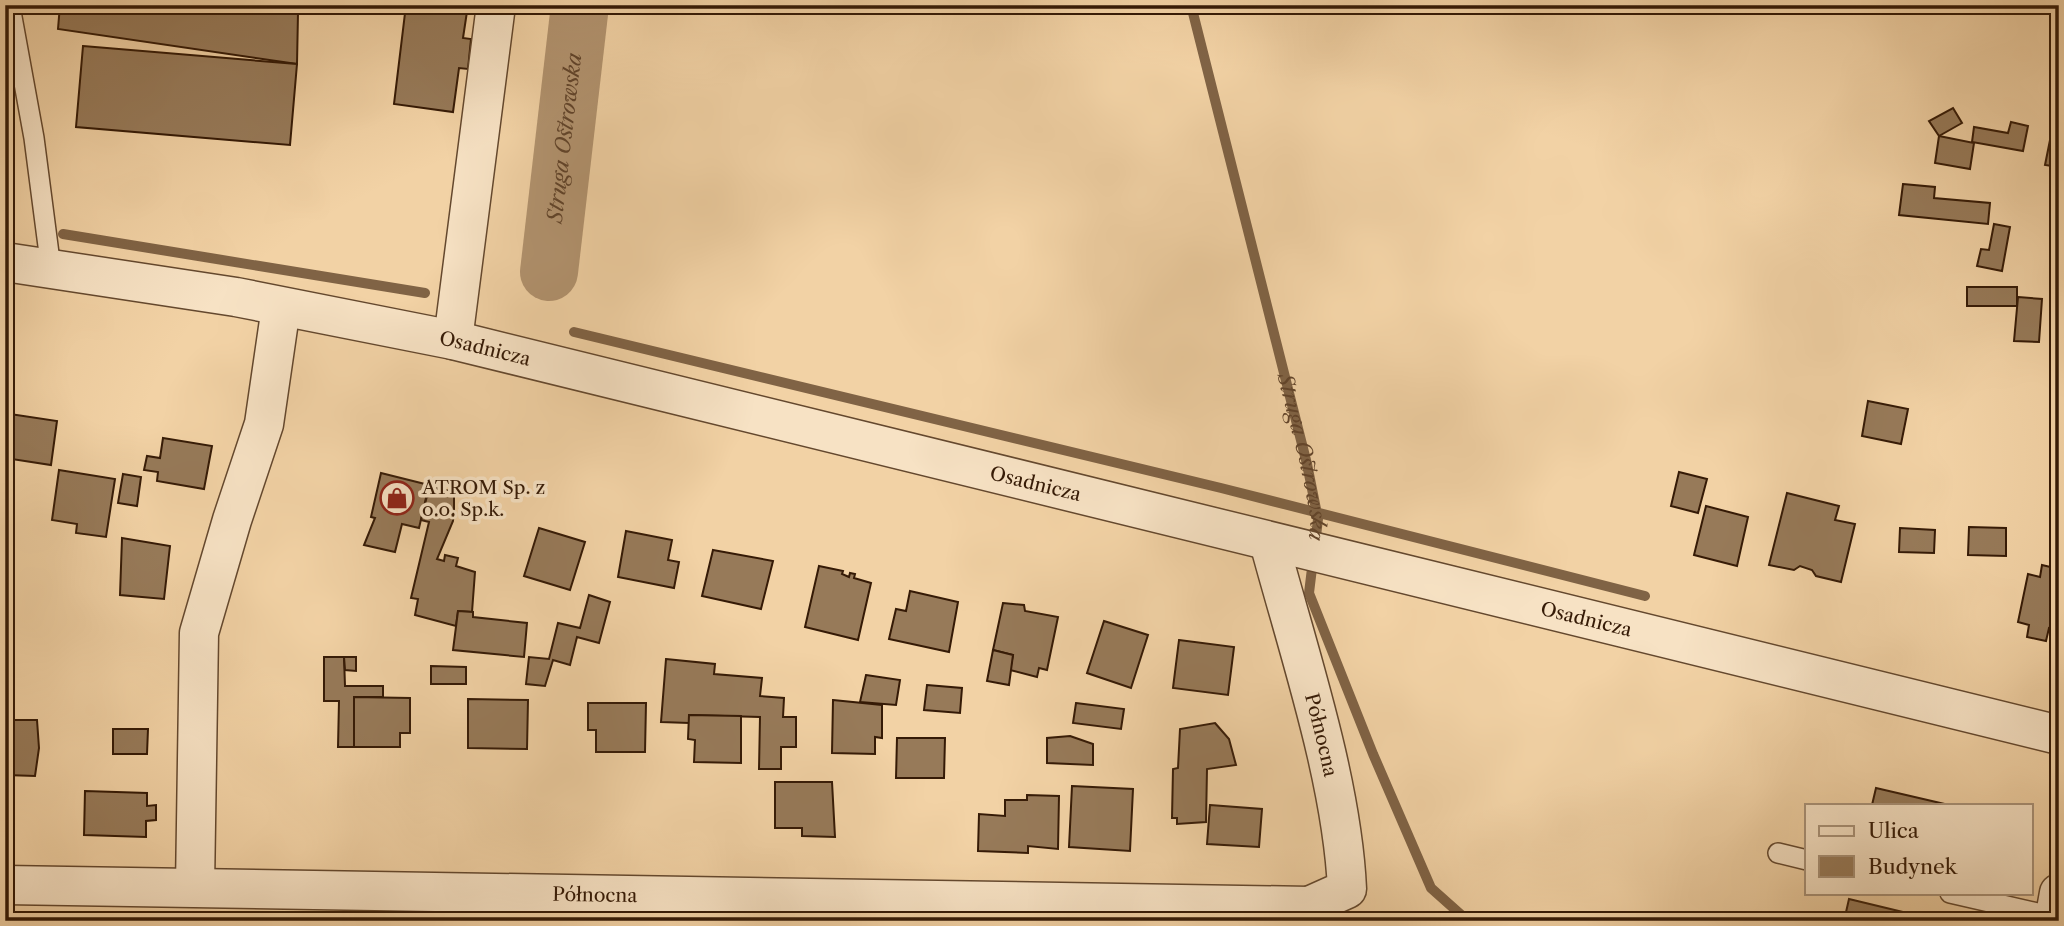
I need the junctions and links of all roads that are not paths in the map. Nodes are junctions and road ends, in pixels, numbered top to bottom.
1 (496, 5) edge
2 (9, 9) edge
3 (5, 262) edge
4 (51, 269) junction
5 (281, 307) junction
6 (453, 340) junction
7 (1269, 542) junction
8 (2059, 736) edge
9 (1778, 853) dead end
10 (1805, 860) edge
11 (5, 885) edge
12 (195, 887) junction
13 (1957, 894) edge
14 (2056, 910) edge
15 (1310, 913) edge

1 - 6 street
2 - 4 lane
3 - 4 street, Osadnicza
4 - 5 street, Osadnicza
5 - 6 street, Osadnicza
5 - 12 street
6 - 7 street, Osadnicza
7 - 8 street, Osadnicza
7 - 15 street, Północna
9 - 10 lane
11 - 12 street, Północna
12 - 15 street, Północna
13 - 14 lane

